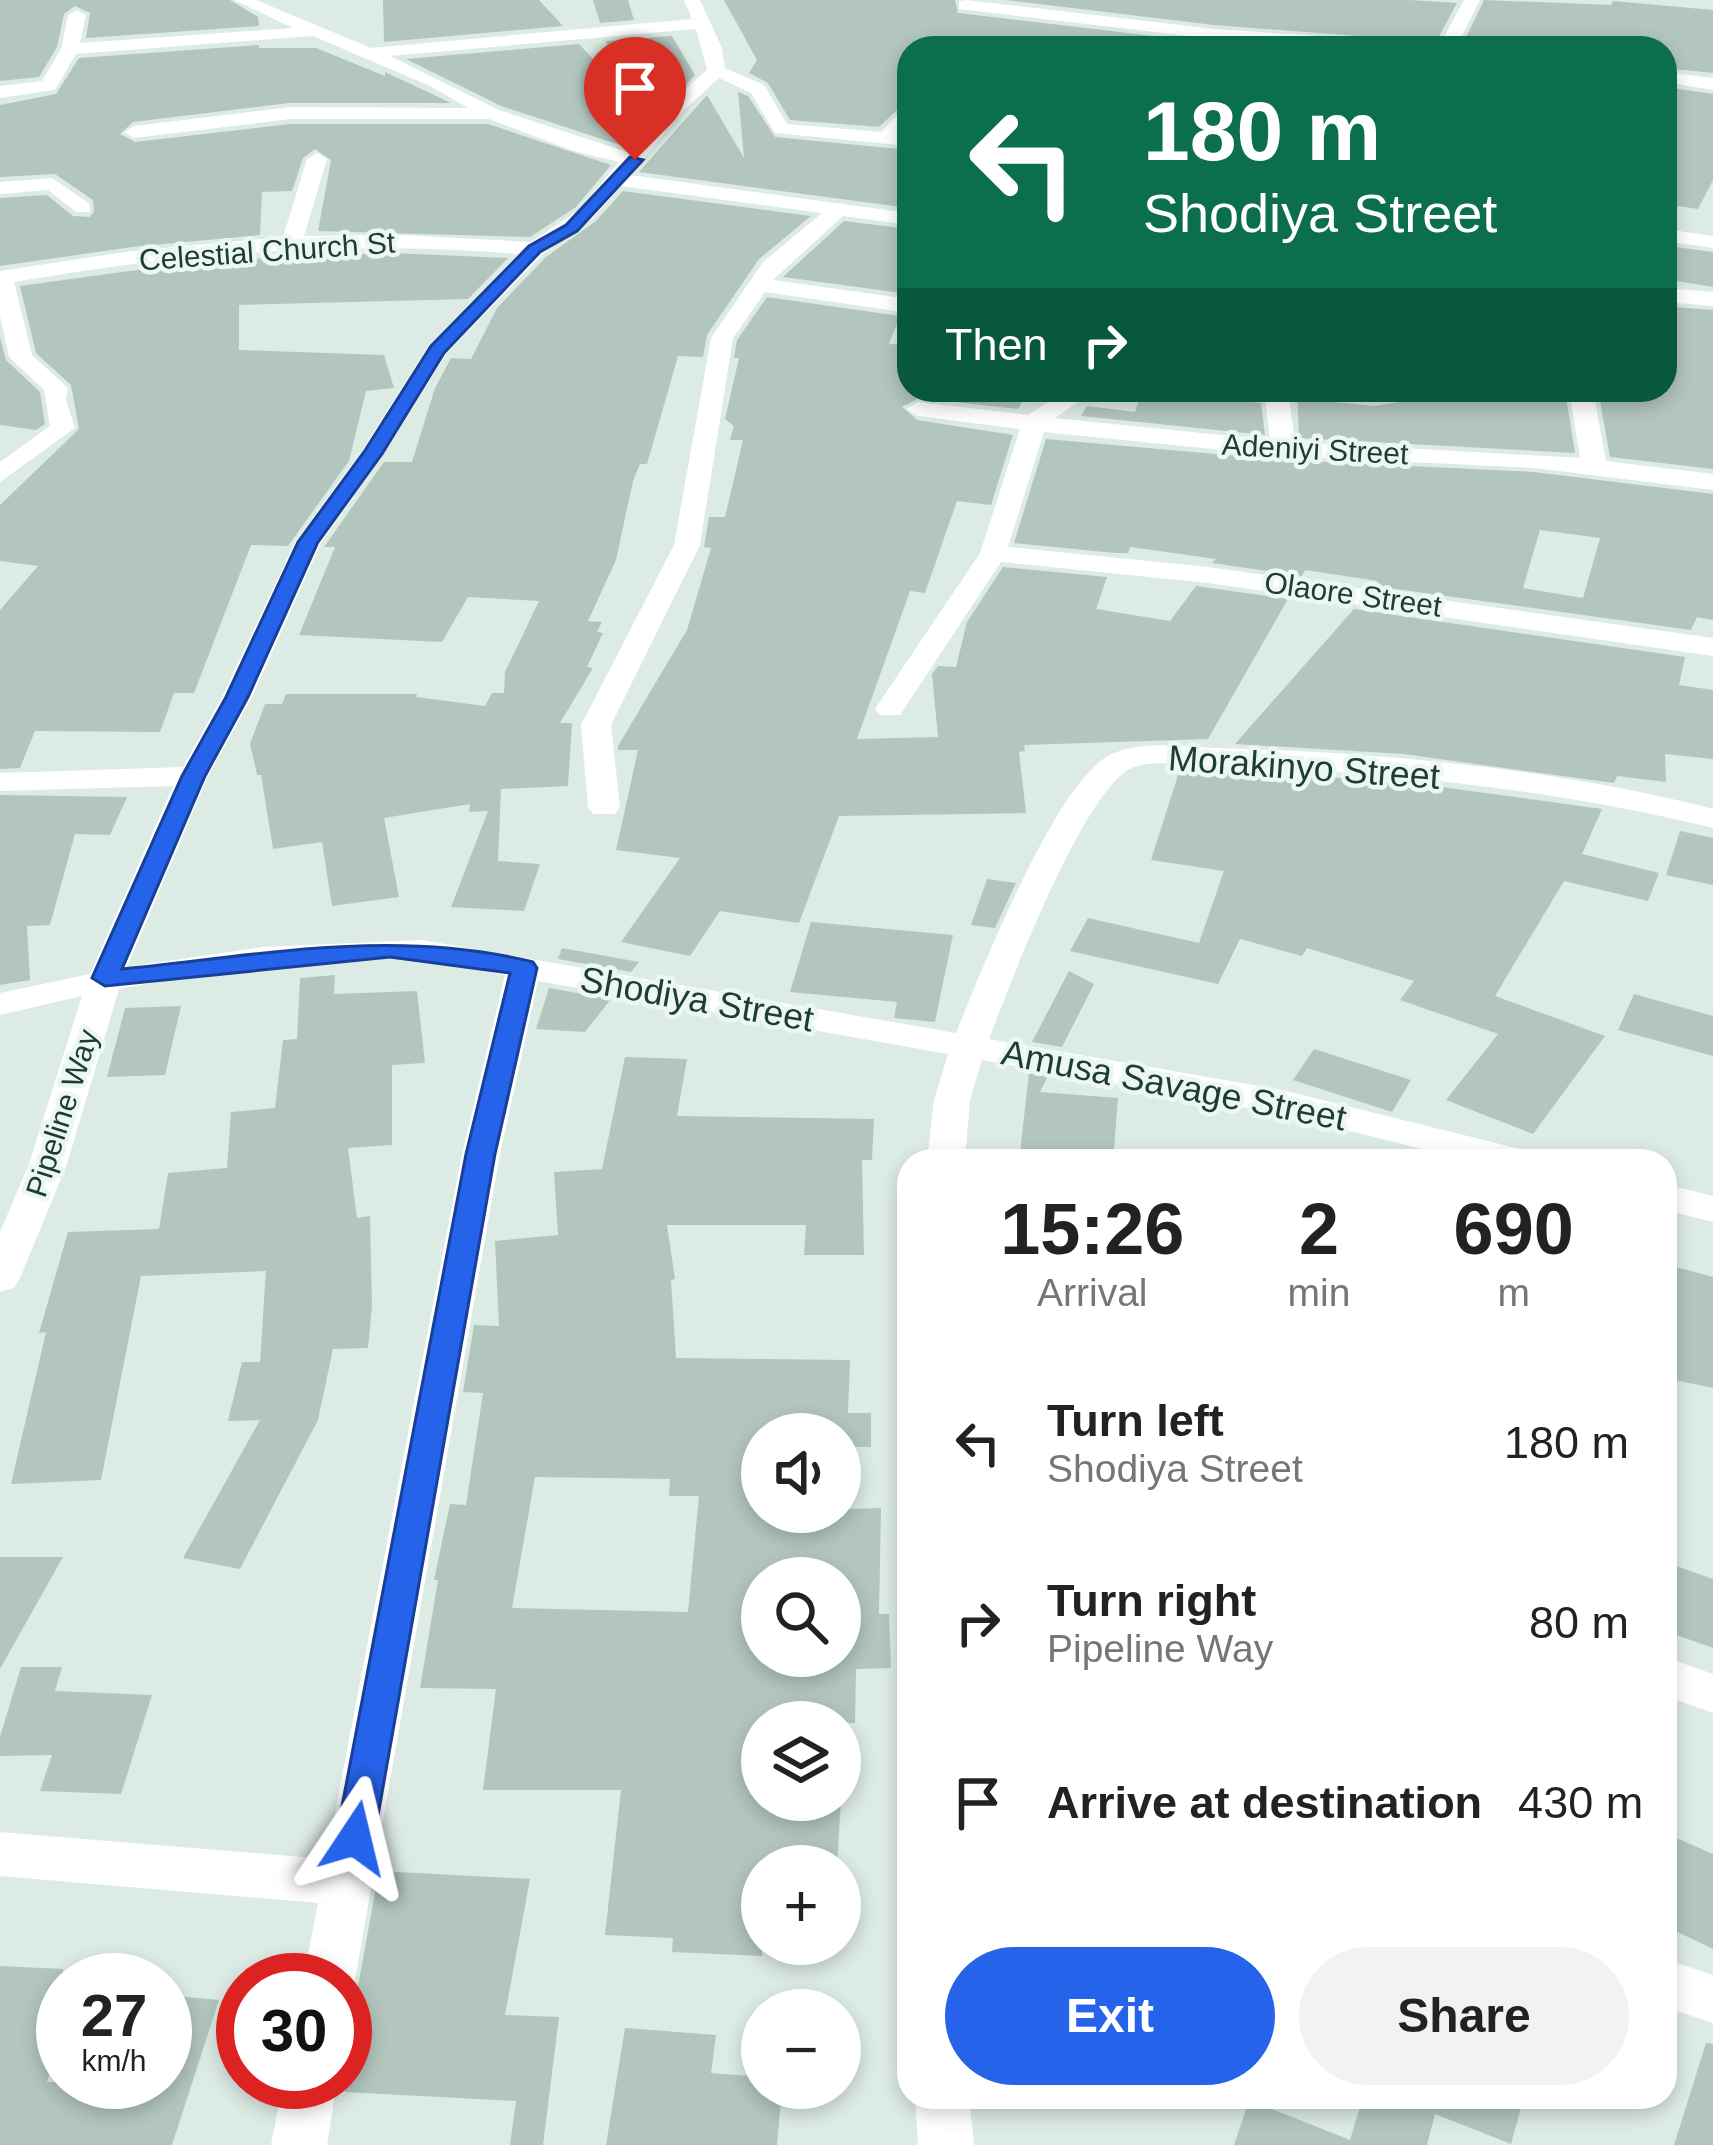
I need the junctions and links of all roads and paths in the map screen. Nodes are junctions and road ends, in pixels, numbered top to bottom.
1 (242, 0) edge
2 (1472, 0) edge
3 (965, 5) dead end
4 (696, 11) edge
5 (77, 15) dead end
6 (319, 31) junction
7 (1175, 36) edge
8 (1453, 36) edge
9 (70, 49) junction
10 (370, 52) junction
11 (716, 71) junction
12 (1677, 79) edge
13 (1713, 84) edge
14 (0, 92) edge
15 (492, 114) junction
16 (897, 124) edge
17 (134, 132) dead end
18 (886, 137) junction
19 (897, 138) edge
20 (317, 159) dead end
21 (626, 170) junction
22 (0, 188) edge
23 (83, 208) dead end
24 (838, 210) junction
25 (897, 217) edge
26 (1677, 237) edge
27 (1713, 242) edge
28 (291, 246) junction
29 (535, 249) junction
30 (1, 277) edge
31 (757, 284) junction
32 (1677, 296) edge
33 (1713, 299) edge
34 (897, 304) edge
35 (11, 359) edge
36 (1065, 402) edge
37 (1277, 402) edge
38 (1583, 402) edge
39 (918, 409) dead end
40 (1036, 421) junction
41 (1283, 449) junction
42 (1594, 466) junction
43 (0, 474) edge
44 (1713, 482) edge
45 (992, 553) junction
46 (1713, 647) edge
47 (890, 709) dead end
48 (194, 776) junction
49 (0, 782) edge
50 (604, 807) dead end
51 (1713, 819) edge
52 (524, 968) junction
53 (105, 978) junction
54 (0, 1004) edge
55 (968, 1044) junction
56 (947, 1149) edge
57 (1471, 1149) edge
58 (1677, 1200) edge
59 (1713, 1209) edge
60 (0, 1278) edge
61 (1677, 1680) edge
62 (1713, 1694) edge
63 (0, 1854) edge
64 (346, 1883) junction
65 (334, 1953) edge
66 (1677, 1987) edge
67 (1713, 1999) edge
68 (305, 2109) edge
69 (943, 2109) edge
70 (299, 2145) edge
71 (946, 2145) edge

1 - 6 street
2 - 8 street
3 - 7 street
4 - 10 street
4 - 11 street
5 - 9 street
6 - 9 street
6 - 10 street
9 - 14 street
10 - 15 street
11 - 18 street
11 - 21 street, Pipeline Way
12 - 13 street
15 - 17 street
15 - 21 street
16 - 18 street
18 - 19 street
20 - 28 street
21 - 24 street
21 - 29 street, Pipeline Way
22 - 23 street
24 - 25 street
24 - 31 street
26 - 27 street
28 - 29 street, Celestial Church St
28 - 30 street, Celestial Church St
29 - 48 street, Pipeline Way
30 - 35 street
31 - 34 street
31 - 50 street
32 - 33 street
35 - 43 street
36 - 40 street
37 - 41 street
38 - 42 street
39 - 40 street, Adeniyi Street
40 - 41 street, Adeniyi Street
40 - 45 street
41 - 42 street, Adeniyi Street
42 - 44 street, Adeniyi Street
45 - 46 street, Olaore Street
45 - 47 street
48 - 49 street
48 - 53 street, Pipeline Way
51 - 55 street, Morakinyo Street
52 - 53 street, Shodiya Street
52 - 55 street, Shodiya Street
52 - 64 street
53 - 54 street, Shodiya Street
53 - 60 street, Pipeline Way
55 - 56 street, Morakinyo Street
55 - 57 street, Amusa Savage Street
58 - 59 street
61 - 62 street
63 - 64 street
64 - 65 street
66 - 67 street
68 - 70 street
69 - 71 street

